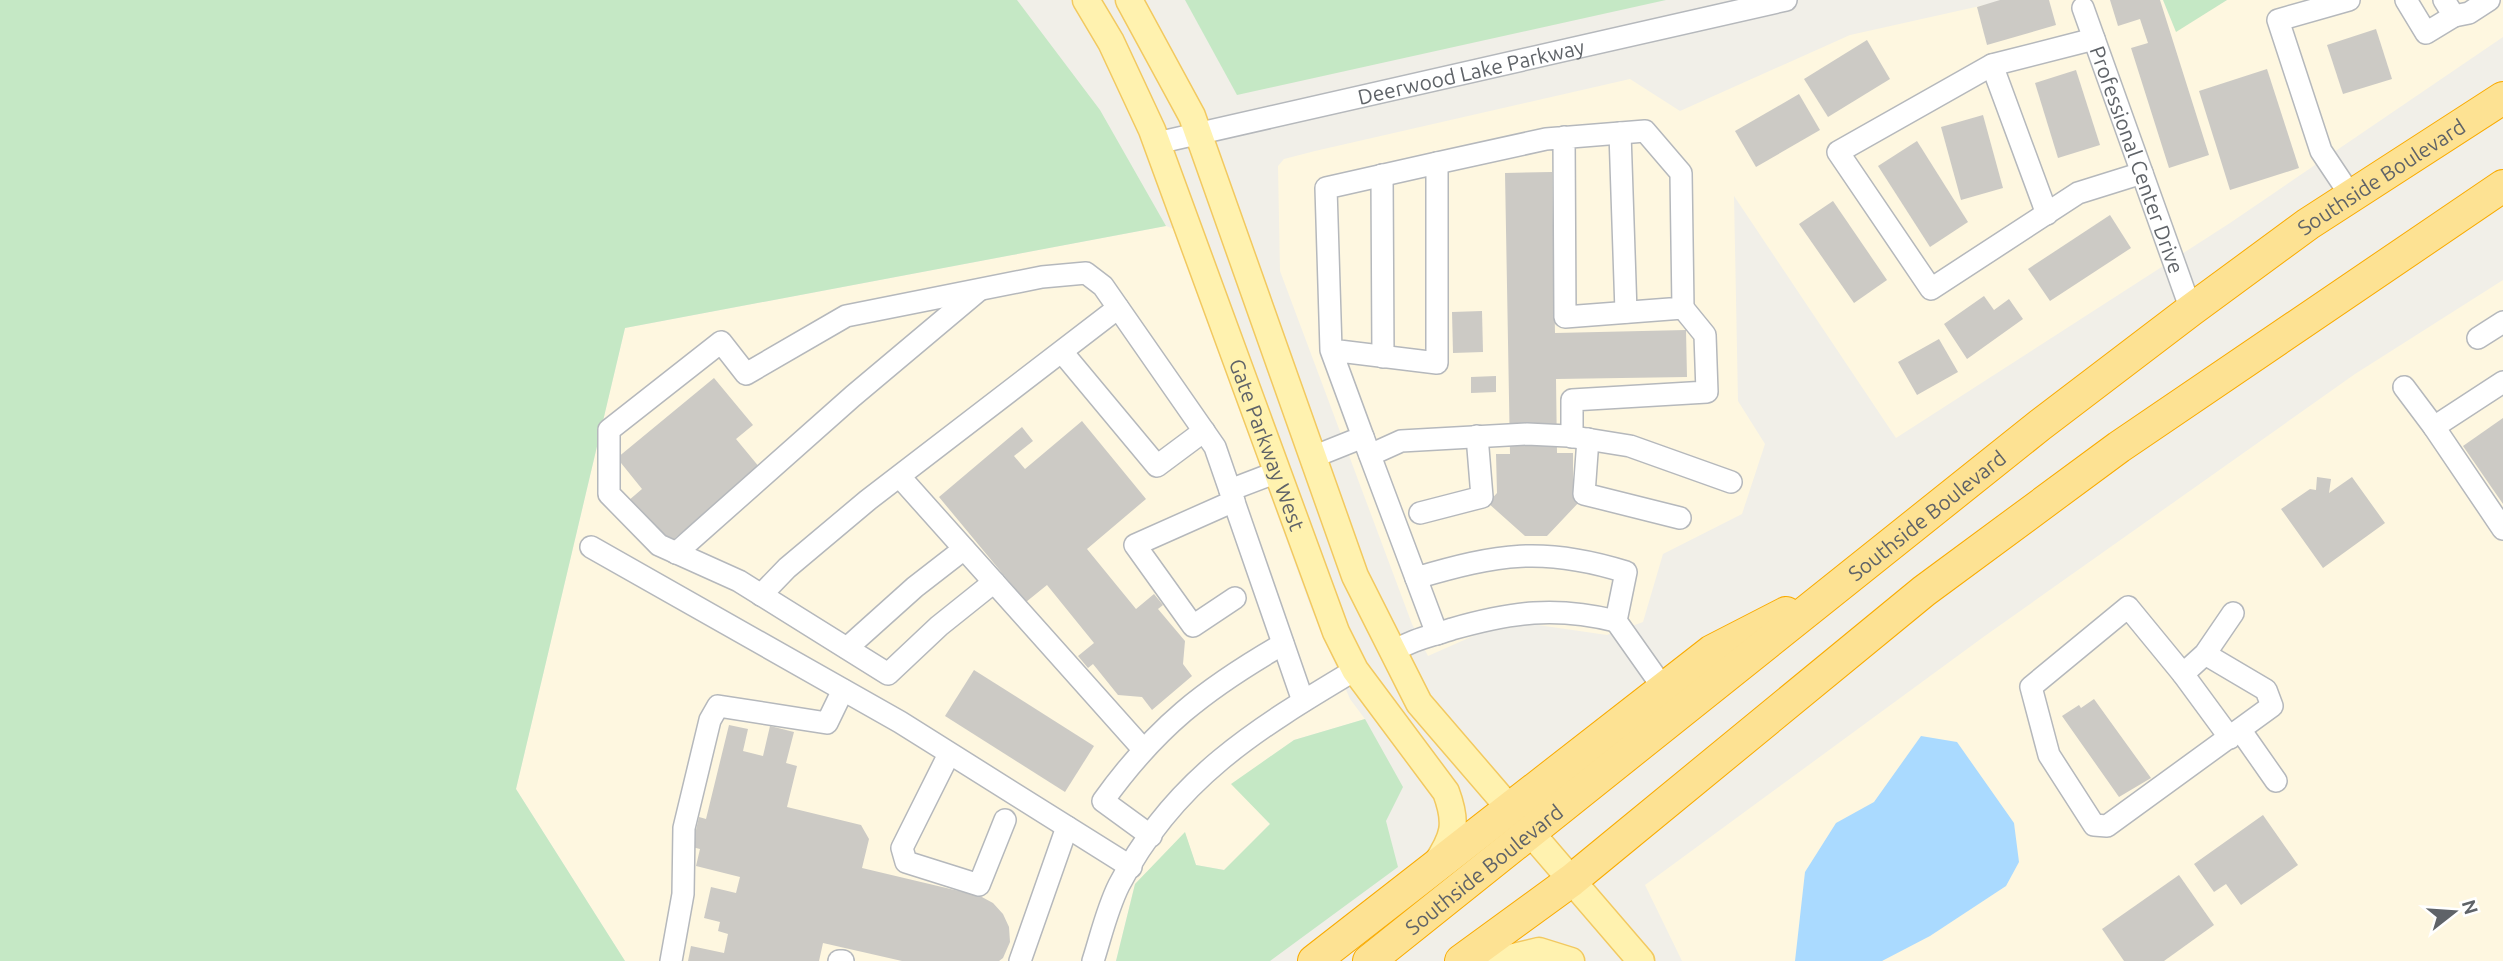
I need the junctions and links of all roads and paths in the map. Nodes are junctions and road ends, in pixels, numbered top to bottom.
1 (1086, 0) edge
2 (1129, 0) edge
3 (1786, 0) edge
4 (2348, 0) edge
5 (2406, 0) edge
6 (2489, 0) edge
7 (2083, 8) dead end
8 (2449, 8) edge
9 (2094, 40) junction
10 (1992, 65) junction
11 (2503, 98) edge
12 (1620, 133) junction
13 (1198, 134) junction
14 (1564, 137) junction
15 (1157, 143) junction
16 (1437, 163) junction
17 (2142, 173) junction
18 (1382, 175) junction
19 (2503, 186) edge
20 (2351, 196) junction
21 (2047, 214) junction
22 (980, 290) junction
23 (1118, 308) junction
24 (1683, 308) junction
25 (2191, 310) junction
26 (1626, 312) junction
27 (2503, 322) edge
28 (2477, 338) dead end
29 (1331, 350) junction
30 (1062, 352) junction
31 (1383, 357) junction
32 (2503, 382) edge
33 (2404, 387) dead end
34 (2434, 428) junction
35 (1204, 431) junction
36 (1477, 436) junction
37 (1580, 438) junction
38 (1367, 446) junction
39 (1313, 457) junction
40 (1277, 472) junction
41 (901, 477) junction
42 (1731, 482) dead end
43 (1232, 496) junction
44 (1420, 513) dead end
45 (1680, 518) dead end
46 (2503, 529) edge
47 (592, 547) dead end
48 (964, 549) junction
49 (676, 553) junction
50 (1416, 578) junction
51 (994, 582) junction
52 (1844, 584) junction
53 (761, 595) junction
54 (1235, 598) dead end
55 (2233, 613) dead end
56 (1616, 621) junction
57 (1437, 634) junction
58 (1283, 644) junction
59 (847, 648) junction
60 (1392, 652) junction
61 (2205, 654) junction
62 (1355, 670) junction
63 (2183, 674) junction
64 (1664, 689) junction
65 (843, 690) junction
66 (1303, 701) junction
67 (2235, 735) junction
68 (1143, 750) junction
69 (949, 754) junction
70 (2276, 781) dead end
71 (1513, 808) junction
72 (1004, 820) dead end
73 (1067, 827) junction
74 (1534, 832) junction
75 (1151, 836) junction
76 (1131, 867) junction
77 (1431, 871) junction
78 (1573, 880) junction
79 (671, 961) edge
80 (1020, 961) edge
81 (1093, 961) edge
82 (1314, 961) edge
83 (1369, 961) edge
84 (1461, 961) edge
85 (1497, 961) edge
86 (1571, 961) edge
87 (1641, 961) edge

1 - 15 main road, Gate Parkway West
2 - 13 main road, Gate Parkway West
3 - 13 street, Deerwood Lake Parkway
4 - 20 street
5 - 8 street
6 - 8 street
7 - 9 street, Professional Center Drive
9 - 10 street
9 - 17 street, Professional Center Drive
10 - 21 street
10 - 21 street
11 - 20 highway, Southside Boulevard
12 - 14 street
12 - 24 street
12 - 26 street
13 - 15 street, Deerwood Lake Parkway
13 - 39 main road, Gate Parkway West
14 - 16 street
14 - 26 street
15 - 40 main road, Gate Parkway West
16 - 18 street
16 - 31 street
17 - 21 street
17 - 25 street, Professional Center Drive
18 - 29 street
18 - 31 street
19 - 78 highway
20 - 25 highway, Southside Boulevard
22 - 23 street
22 - 49 street
22 - 49 street
23 - 30 street
23 - 35 street
24 - 26 street
24 - 37 street
25 - 52 highway, Southside Boulevard
27 - 28 street
29 - 31 street
29 - 38 street
30 - 35 street
30 - 41 street
32 - 34 street
33 - 34 street
34 - 46 street
35 - 43 street
36 - 37 street
36 - 38 street
36 - 44 street
37 - 42 street
37 - 45 street
38 - 39 street
38 - 50 street
39 - 40 main road
39 - 60 main road, Gate Parkway West
40 - 43 street
40 - 62 main road, Gate Parkway West
41 - 48 street
41 - 53 street
43 - 54 street
43 - 58 street
47 - 65 street
48 - 51 street
48 - 59 street
49 - 53 street
50 - 56 street
50 - 57 street
51 - 59 street
51 - 68 street
52 - 64 highway
52 - 74 highway, Southside Boulevard
53 - 59 street
55 - 61 street
56 - 57 street
56 - 64 street
57 - 60 street
58 - 66 street
58 - 68 street
60 - 62 main road
60 - 71 main road, Gate Parkway West
61 - 63 street
61 - 67 street
62 - 66 street
62 - 77 main road, Gate Parkway West
63 - 67 street
63 - 67 street
64 - 71 highway
65 - 69 street
65 - 79 street
66 - 75 street
67 - 70 street
68 - 75 street
69 - 72 street
69 - 73 street
71 - 74 main road, Gate Parkway West
71 - 77 highway
73 - 76 street
73 - 80 street
74 - 78 main road, Gate Parkway West
74 - 83 highway, Southside Boulevard
75 - 76 street
76 - 81 street
77 - 82 highway
78 - 84 highway
78 - 87 main road, Gate Parkway West
85 - 86 main road

